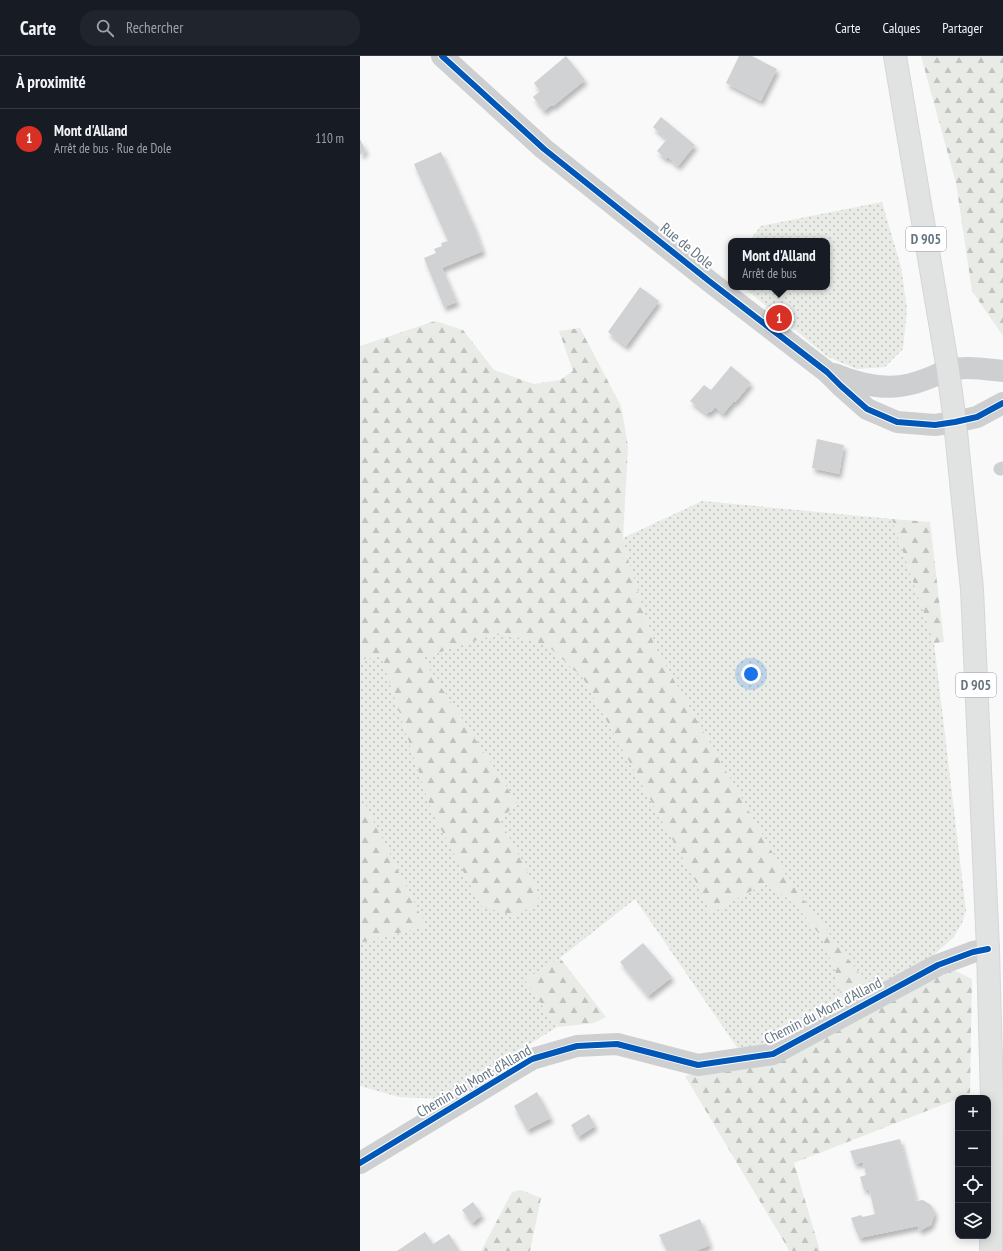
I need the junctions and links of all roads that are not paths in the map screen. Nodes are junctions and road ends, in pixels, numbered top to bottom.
1 (442, 56) edge
2 (895, 56) edge
3 (948, 370) junction
4 (1003, 371) edge
5 (827, 372) junction
6 (1003, 403) edge
7 (955, 422) junction
8 (988, 949) junction
9 (360, 1163) edge
10 (991, 1251) edge

1 - 5 street, Rue de Dole
2 - 3 main road, D 905
3 - 4 street, Rue de Dole
3 - 5 street, Rue de Dole
3 - 7 main road, D 905
5 - 7 street, Rue de Dole
6 - 7 street, Rue de Dole
7 - 8 main road, D 905
8 - 9 street, Chemin du Mont d'Alland
8 - 10 main road, D 905

